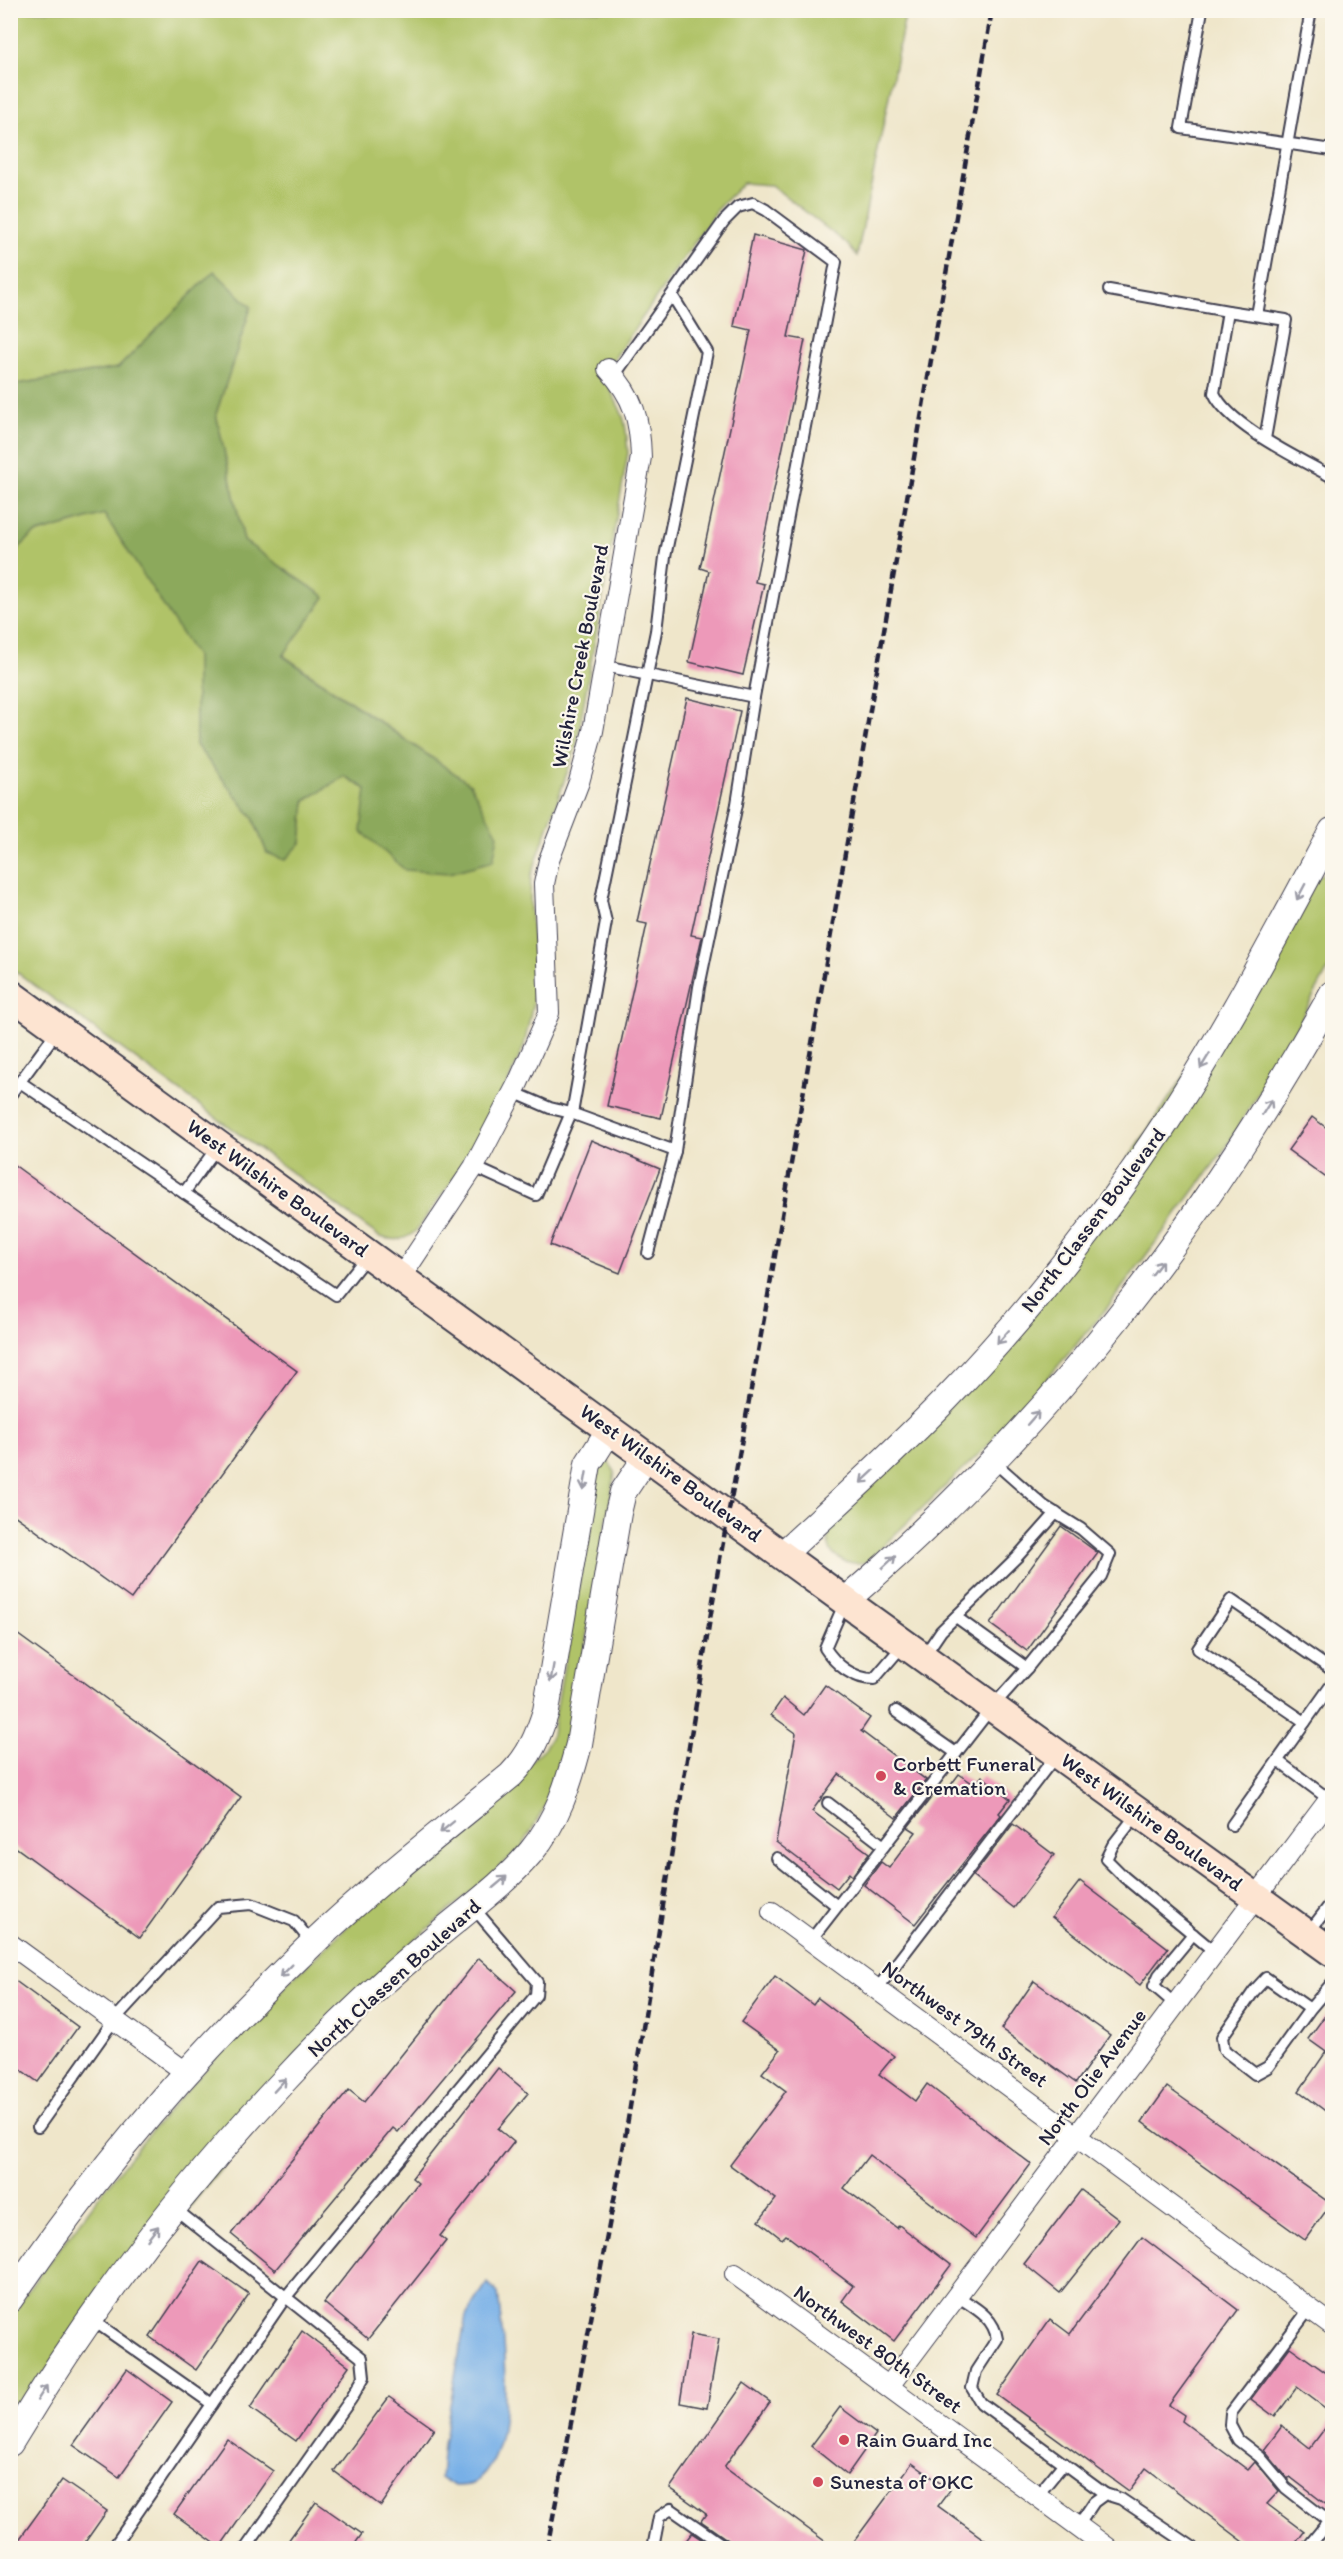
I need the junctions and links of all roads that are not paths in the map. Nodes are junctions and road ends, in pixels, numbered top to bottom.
1 (1202, 10) edge
2 (1311, 10) edge
3 (1288, 143) junction
4 (1332, 150) edge
5 (1108, 290) dead end
6 (672, 295) junction
7 (1228, 311) junction
8 (1257, 315) junction
9 (611, 372) joint
10 (1265, 439) junction
11 (1332, 477) edge
12 (605, 666) junction
13 (647, 675) junction
14 (754, 697) junction
15 (1331, 838) edge
16 (1332, 995) edge
17 (16, 1001) edge
18 (59, 1029) junction
19 (20, 1082) junction
20 (513, 1092) junction
21 (10, 1095) edge
22 (571, 1113) junction
23 (218, 1144) junction
24 (675, 1151) junction
25 (474, 1167) junction
26 (183, 1193) junction
27 (648, 1253) dead end
28 (368, 1254) junction
29 (401, 1277) junction
30 (610, 1430) junction
31 (648, 1456) junction
32 (993, 1461) junction
33 (1056, 1514) junction
34 (783, 1554) junction
35 (845, 1601) junction
36 (956, 1617) junction
37 (914, 1651) junction
38 (1027, 1668) junction
39 (1332, 1670) edge
40 (1332, 1684) edge
41 (992, 1707) junction
42 (896, 1711) dead end
43 (1305, 1722) junction
44 (956, 1753) junction
45 (1057, 1754) junction
46 (1278, 1761) junction
47 (1331, 1798) edge
48 (828, 1803) dead end
49 (1138, 1812) junction
50 (1232, 1825) dead end
51 (884, 1846) junction
52 (777, 1858) dead end
53 (1258, 1899) junction
54 (1332, 1902) edge
55 (472, 1906) junction
56 (837, 1906) junction
57 (772, 1912) dead end
58 (1192, 1934) junction
59 (1308, 1934) junction
60 (811, 1940) junction
61 (10, 1944) edge
62 (313, 1944) junction
63 (1332, 1952) edge
64 (1216, 1953) junction
65 (1332, 1983) edge
66 (878, 1989) junction
67 (1176, 2006) junction
68 (1310, 2009) junction
69 (114, 2020) junction
70 (187, 2073) junction
71 (38, 2127) dead end
72 (1077, 2136) junction
73 (174, 2208) junction
74 (735, 2274) dead end
75 (957, 2296) junction
76 (285, 2298) junction
77 (10, 2299) edge
78 (1310, 2308) junction
79 (91, 2319) junction
80 (1332, 2325) edge
81 (890, 2386) junction
82 (212, 2404) junction
83 (10, 2443) edge
84 (1064, 2463) junction
85 (1105, 2494) junction
86 (1037, 2496) junction
87 (1331, 2523) edge
88 (1078, 2526) junction
89 (113, 2548) edge
90 (246, 2548) edge
91 (653, 2548) edge
92 (727, 2548) edge
93 (1108, 2548) edge
94 (1194, 2548) edge
95 (1307, 2548) edge

1 - 3 lane
2 - 3 lane
3 - 4 lane
3 - 8 lane
5 - 7 lane
6 - 9 lane
6 - 13 lane
6 - 14 lane
7 - 8 lane
7 - 10 lane
8 - 10 lane
9 - 12 street, Wilshire Creek Boulevard
10 - 11 lane
12 - 13 lane
12 - 20 street, Wilshire Creek Boulevard
13 - 14 lane
13 - 22 lane
14 - 24 lane
15 -> 34 street, North Classen Boulevard
32 -> 16 street
17 - 18 main road, West Wilshire Boulevard
18 - 19 lane
18 - 23 main road, West Wilshire Boulevard
19 - 21 lane
19 - 26 lane
20 - 22 lane
20 - 25 street, Wilshire Creek Boulevard
22 - 24 lane
22 - 25 lane
23 - 26 lane
23 - 28 main road, West Wilshire Boulevard
24 - 27 lane
25 - 29 street, Wilshire Creek Boulevard
26 - 28 lane
28 - 29 main road, West Wilshire Boulevard
29 - 30 main road, West Wilshire Boulevard
30 - 31 main road, West Wilshire Boulevard
30 -> 62 street
31 - 34 main road, West Wilshire Boulevard
55 -> 31 street, North Classen Boulevard
32 - 33 lane
35 -> 32 street
33 - 36 lane
33 - 38 lane
34 - 35 main road, West Wilshire Boulevard
35 - 37 main road, West Wilshire Boulevard
35 - 37 lane
36 - 37 lane
36 - 38 lane
37 - 41 main road, West Wilshire Boulevard
38 - 41 lane
39 - 43 lane
40 - 43 lane
41 - 44 lane
41 - 45 main road, West Wilshire Boulevard
42 - 44 lane
43 - 46 lane
44 - 51 lane
45 - 49 main road, West Wilshire Boulevard
45 - 66 lane
46 - 47 lane
46 - 50 lane
47 - 53 street, North Olie Avenue
48 - 51 lane
49 - 53 main road, West Wilshire Boulevard
49 - 58 lane
51 - 56 lane
52 - 56 lane
53 - 59 main road, West Wilshire Boulevard
53 - 64 street, North Olie Avenue
54 - 59 lane
73 -> 55 street, North Classen Boulevard
55 - 76 lane
56 - 60 lane
57 - 60 street, Northwest 79th Street
58 - 64 lane
58 - 67 lane
59 - 63 main road, West Wilshire Boulevard
60 - 66 street, Northwest 79th Street
61 - 69 street
62 - 69 lane
62 -> 70 street
64 - 67 street, North Olie Avenue
65 - 68 lane
66 - 72 street, Northwest 79th Street
67 - 72 street, North Olie Avenue
68 - 68 lane
69 - 70 street
69 - 71 lane
70 - 77 street
72 - 75 street, North Olie Avenue
72 - 78 street, Northwest 79th Street
73 - 76 lane
79 -> 73 street, North Classen Boulevard
74 - 81 street, Northwest 80th Street
75 - 81 street, North Olie Avenue
75 - 84 lane
76 - 82 lane
76 - 90 lane
78 - 80 street, Northwest 79th Street
78 - 87 lane
79 - 82 lane
83 -> 79 street, North Classen Boulevard
81 - 86 street, Northwest 80th Street
82 - 89 lane
84 - 85 lane
84 - 86 lane
85 - 88 lane
85 - 94 lane
86 - 88 street, Northwest 80th Street
87 - 95 lane
88 - 93 street, Northwest 80th Street
91 - 92 lane

